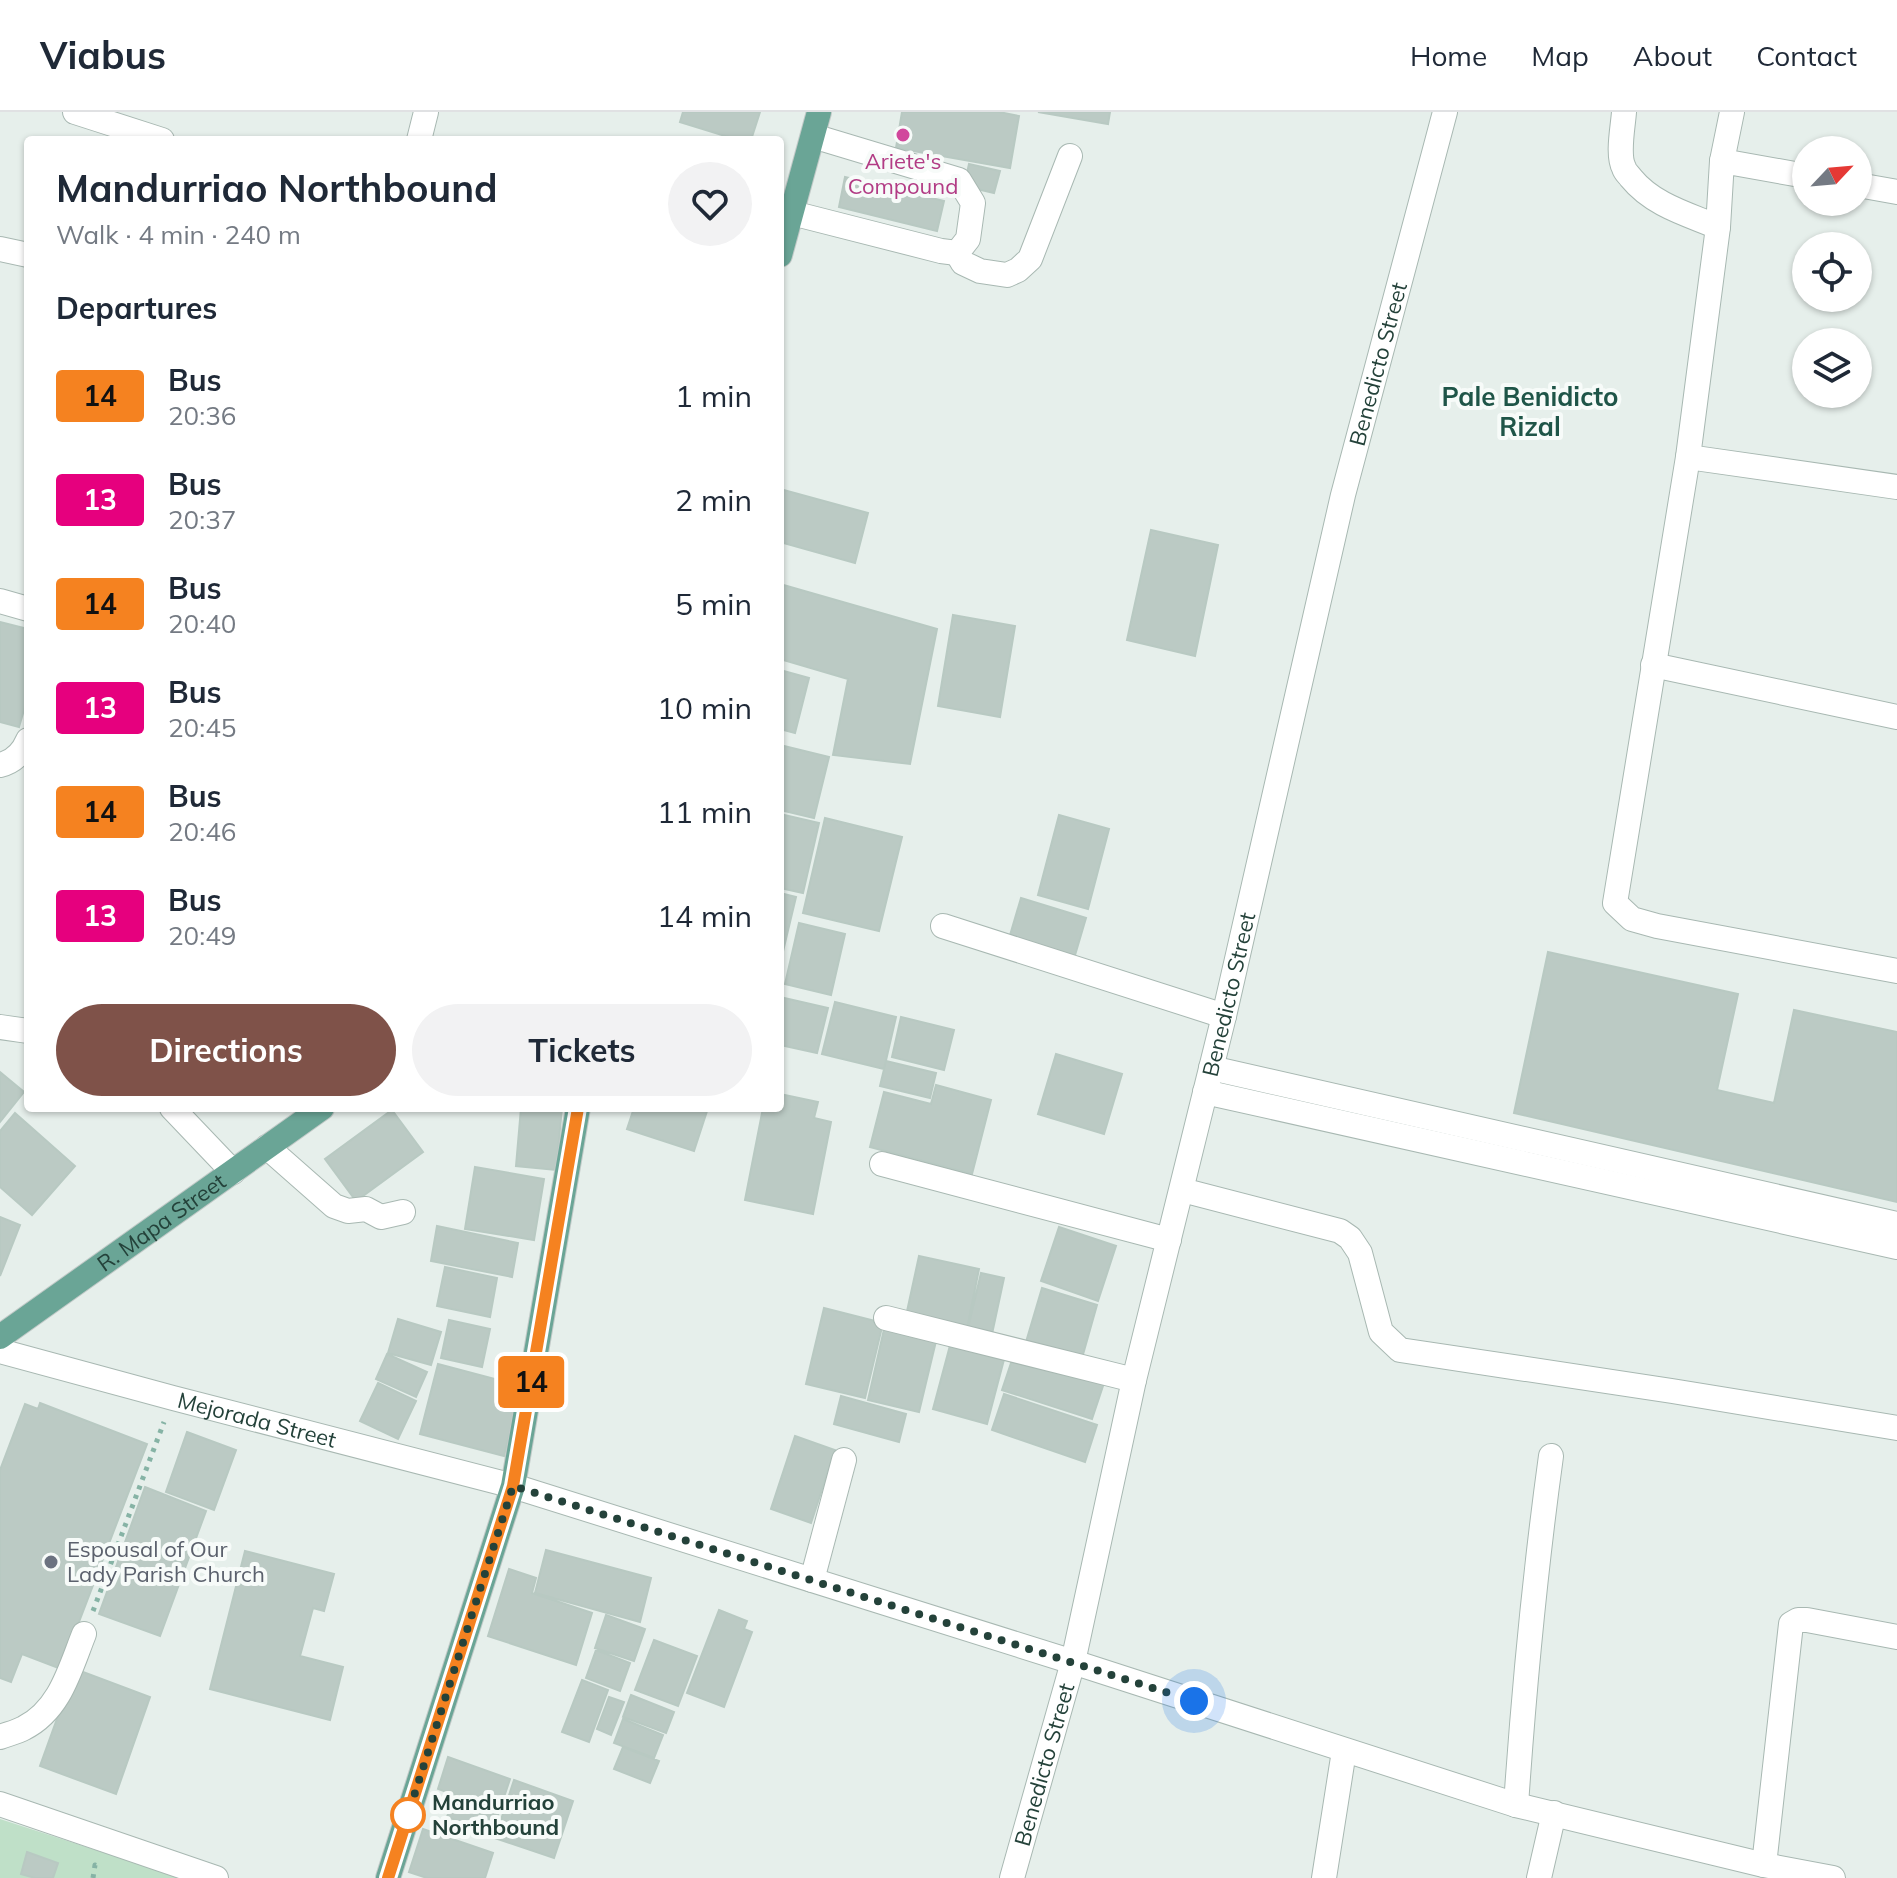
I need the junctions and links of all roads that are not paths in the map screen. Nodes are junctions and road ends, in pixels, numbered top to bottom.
1 (426, 112) edge
2 (819, 112) edge
3 (1445, 112) edge
4 (1624, 112) edge
5 (1732, 112) edge
6 (85, 113) edge
7 (151, 136) edge
8 (420, 136) edge
9 (813, 136) junction
10 (1070, 156) dead end
11 (1722, 161) junction
12 (1792, 174) edge
13 (1872, 188) edge
14 (1897, 192) edge
15 (792, 213) junction
16 (1718, 227) junction
17 (784, 241) edge
18 (0, 249) edge
19 (957, 253) junction
20 (24, 254) edge
21 (1688, 457) junction
22 (1897, 487) edge
23 (0, 601) edge
24 (24, 608) edge
25 (1653, 665) junction
26 (1897, 717) edge
27 (24, 750) edge
28 (0, 765) edge
29 (943, 926) dead end
30 (1897, 971) edge
31 (1224, 1016) junction
32 (0, 1027) edge
33 (24, 1030) edge
34 (1208, 1080) junction
35 (176, 1112) edge
36 (316, 1112) edge
37 (577, 1112) edge
38 (267, 1147) junction
39 (882, 1164) dead end
40 (233, 1172) junction
41 (1182, 1190) junction
42 (1721, 1196) junction
43 (403, 1212) dead end
44 (1897, 1224) edge
45 (1169, 1240) junction
46 (1897, 1247) edge
47 (886, 1318) dead end
48 (0, 1337) edge
49 (0, 1351) edge
50 (1134, 1380) junction
51 (1897, 1428) edge
52 (1551, 1456) dead end
53 (844, 1460) dead end
54 (513, 1486) junction
55 (812, 1580) junction
56 (84, 1634) road end
57 (1897, 1637) edge
58 (1073, 1662) junction
59 (0, 1737) edge
60 (1344, 1751) junction
61 (0, 1804) edge
62 (1516, 1805) junction
63 (1554, 1813) junction
64 (1764, 1865) junction
65 (216, 1878) edge
66 (388, 1878) edge
67 (1012, 1878) edge
68 (1324, 1878) edge
69 (1539, 1878) edge
70 (1833, 1878) edge

1 - 8 street
2 - 9 main road
3 - 31 street, Benedicto Street
4 - 16 street
5 - 11 street
6 - 7 street
9 - 15 main road
9 - 19 street
10 - 19 street
11 - 12 street
11 - 16 street
13 - 14 street
15 - 17 main road
15 - 19 street
16 - 21 street
18 - 20 street
21 - 22 street
21 - 25 street
23 - 24 street
25 - 26 street
25 - 30 street
27 - 28 street
29 - 31 street
31 - 34 street, Benedicto Street
32 - 33 street
34 - 41 street, Benedicto Street
34 - 42 street
35 - 40 street
36 - 38 main road, R. Mapa Street
37 - 54 main road
38 - 40 main road, R. Mapa Street
38 - 43 street
39 - 45 street
40 - 48 main road, R. Mapa Street
41 - 45 street, Benedicto Street
41 - 51 street
42 - 44 street
42 - 46 street
45 - 50 street, Benedicto Street
47 - 50 street
49 - 54 street, Mejorada Street
50 - 58 street, Benedicto Street
52 - 62 street
53 - 55 street
54 - 55 street, Mejorada Street
54 - 66 main road
55 - 58 street, Mejorada Street
56 - 59 street
57 - 64 street
58 - 60 street, Mejorada Street
58 - 67 street, Benedicto Street
60 - 62 street, Mejorada Street
60 - 68 street
61 - 65 street
62 - 63 street, Mejorada Street
63 - 64 street, Mejorada Street
63 - 69 street
64 - 70 street, Mejorada Street

